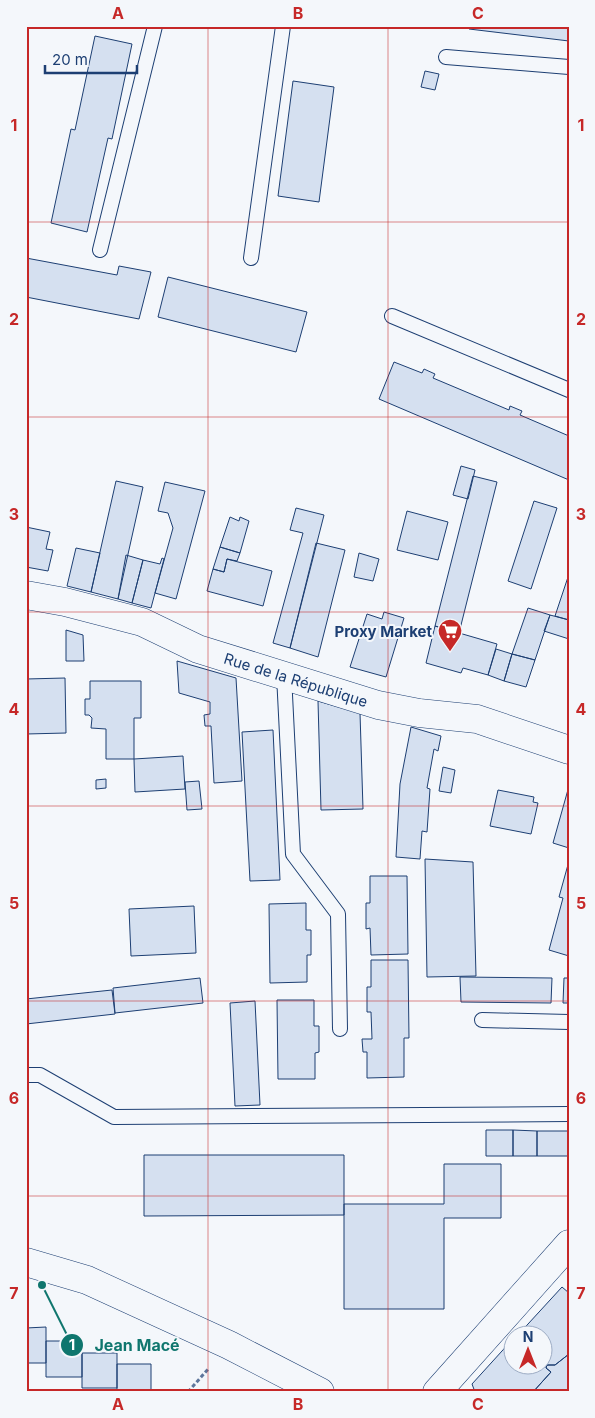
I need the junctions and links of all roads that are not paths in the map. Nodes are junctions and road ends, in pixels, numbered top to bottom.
1 (155, 26) edge
2 (284, 26) edge
3 (446, 56) dead end
4 (569, 67) edge
5 (100, 250) dead end
6 (252, 258) dead end
7 (392, 316) dead end
8 (569, 390) edge
9 (26, 595) edge
10 (284, 675) junction
11 (569, 750) edge
12 (482, 1020) dead end
13 (569, 1022) edge
14 (340, 1028) dead end
15 (26, 1075) edge
16 (569, 1114) edge
17 (569, 1244) edge
18 (26, 1262) edge
19 (320, 1392) edge
20 (437, 1392) edge

1 - 5 lane
2 - 6 lane
3 - 4 lane
7 - 8 lane
9 - 10 street, Rue de la République
10 - 11 street, Rue de la République
10 - 14 lane
12 - 13 lane
15 - 16 lane
17 - 20 street
18 - 19 street

